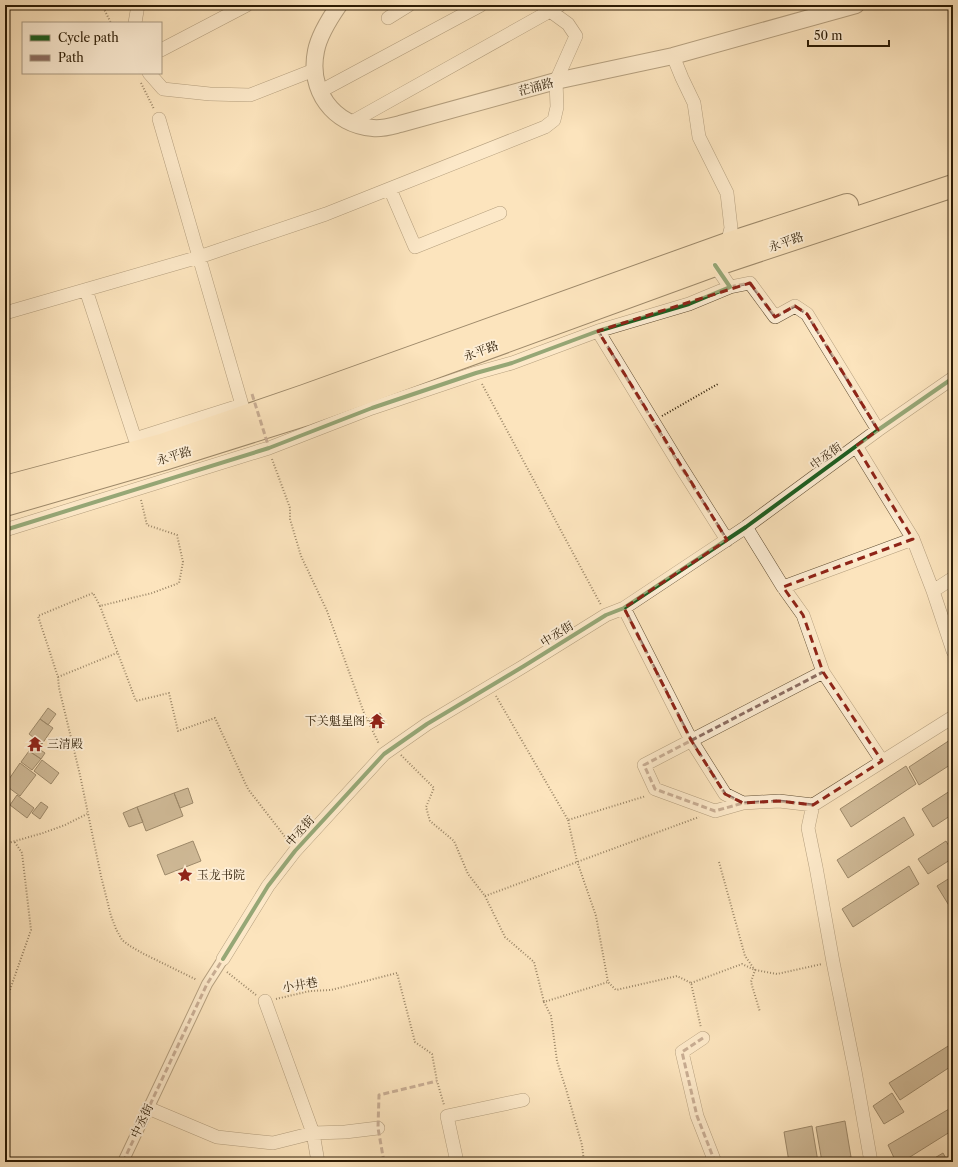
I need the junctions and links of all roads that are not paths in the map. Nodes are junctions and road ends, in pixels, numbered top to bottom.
1 (138, 5) edge
2 (247, 5) edge
3 (340, 5) edge
4 (409, 5) edge
5 (481, 5) edge
6 (820, 5) edge
7 (856, 5) edge
8 (551, 7) edge
9 (388, 18) dead end
10 (809, 18) junction
11 (135, 22) edge
12 (162, 49) edge
13 (673, 56) junction
14 (314, 70) junction
15 (144, 76) edge
16 (556, 81) junction
17 (319, 92) junction
18 (159, 119) road end
19 (350, 123) junction
20 (953, 183) edge
21 (390, 189) junction
22 (500, 212) dead end
23 (726, 256) junction
24 (199, 258) junction
25 (730, 287) junction
26 (86, 290) junction
27 (5, 313) edge
28 (598, 331) junction
29 (953, 378) edge
30 (878, 430) junction
31 (856, 446) junction
32 (5, 487) edge
33 (5, 505) edge
34 (746, 527) junction
35 (5, 530) edge
36 (913, 539) junction
37 (727, 540) junction
38 (953, 578) edge
39 (783, 587) junction
40 (933, 591) junction
41 (624, 608) junction
42 (953, 651) edge
43 (822, 672) junction
44 (953, 717) edge
45 (691, 740) junction
46 (882, 761) junction
47 (743, 803) junction
48 (812, 805) junction
49 (220, 963) joint
50 (265, 1001) road end
51 (703, 1038) road end
52 (523, 1100) dead end
53 (148, 1108) junction
54 (378, 1128) dead end
55 (313, 1134) junction
56 (123, 1162) edge
57 (318, 1162) edge
58 (457, 1162) edge
59 (714, 1162) edge
60 (871, 1162) edge

1 - 11 street
2 - 12 street
3 - 14 street, 茫涌路
4 - 9 street
5 - 17 street
6 - 10 street
7 - 10 street, 茫涌路
8 - 16 street
8 - 19 street
10 - 13 street, 茫涌路
13 - 16 street, 茫涌路
13 - 23 street
14 - 15 street
14 - 17 street, 茫涌路
16 - 19 street, 茫涌路
16 - 21 street
17 - 19 street, 茫涌路
18 - 24 street
20 - 23 highway, 永平路
21 - 22 street
21 - 24 street
23 - 25 street
23 - 32 highway, 永平路
23 - 33 highway, 永平路
24 - 26 street
24 - 26 street
25 - 28 street
25 - 30 street
26 - 27 street
28 - 35 street
28 - 37 street
29 - 30 street, 中丞街
30 - 31 street, 中丞街
31 - 34 street, 中丞街
31 - 36 street
34 - 37 street, 中丞街
34 - 39 street
36 - 39 street
36 - 40 street
37 - 41 street, 中丞街
38 - 40 street
39 - 43 street
40 - 42 street
41 - 45 street
41 - 49 street, 中丞街
43 - 45 street
43 - 46 street
44 - 46 street
45 - 47 street
45 - 47 street
46 - 48 street
47 - 48 street
48 - 60 street
49 - 53 street, 中丞街
50 - 55 street
51 - 59 street
52 - 58 street
53 - 55 street
53 - 56 street, 中丞街
54 - 55 street
55 - 57 street

